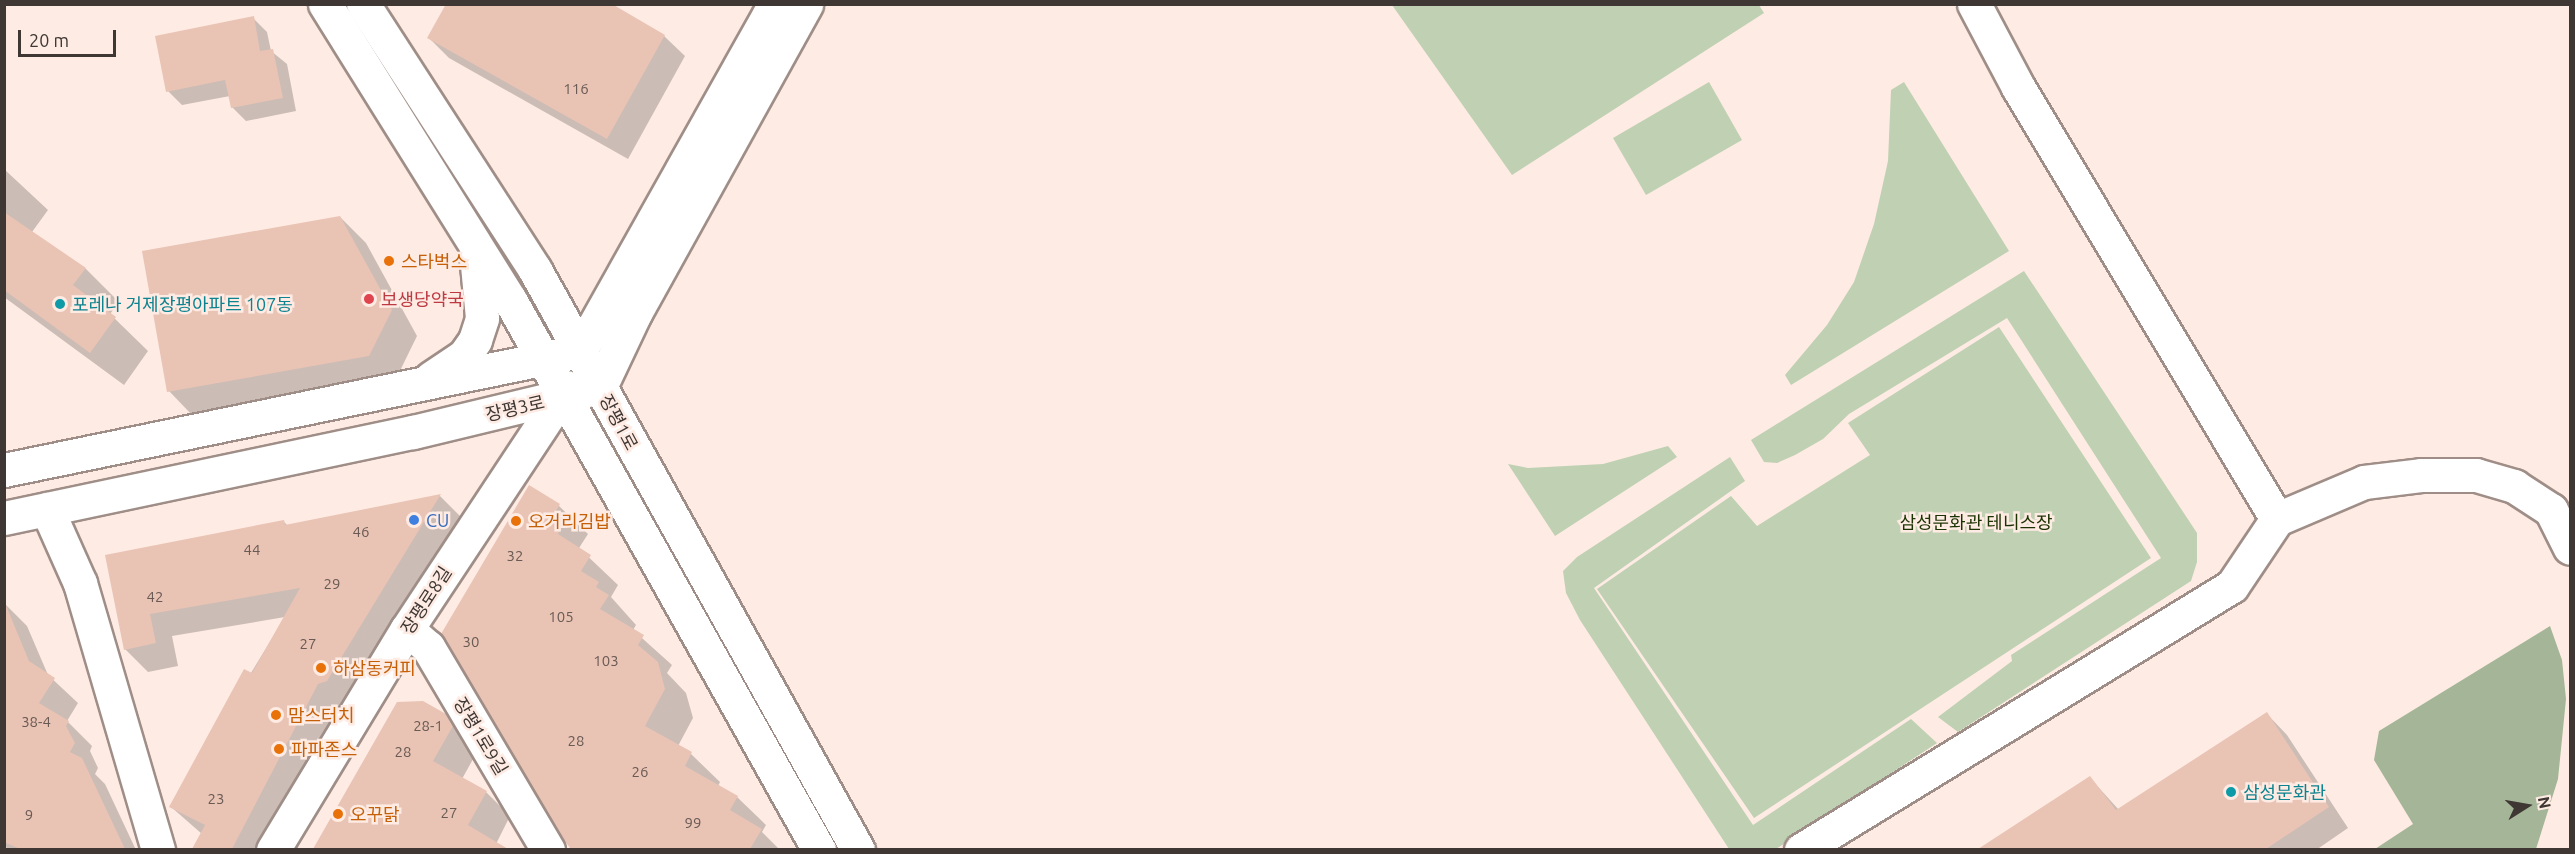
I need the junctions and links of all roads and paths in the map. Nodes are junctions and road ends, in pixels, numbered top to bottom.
1 (325, 4) edge
2 (775, 4) edge
3 (806, 4) edge
4 (1974, 4) edge
5 (370, 7) edge
6 (343, 33) junction
7 (474, 243) junction
8 (580, 351) junction
9 (543, 359) junction
10 (419, 385) junction
11 (600, 387) junction
12 (564, 396) junction
13 (4, 470) edge
14 (47, 509) junction
15 (4, 518) edge
16 (2277, 519) junction
17 (2571, 548) edge
18 (407, 629) junction
19 (158, 849) edge
20 (273, 849) edge
21 (548, 849) edge
22 (819, 849) edge
23 (858, 849) edge
24 (1801, 849) edge

1 - 6 street, 장평1로
2 - 8 street
3 - 11 street
4 - 16 street
5 - 6 street
5 - 8 street, 장평1로
6 - 7 street, 장평1로
7 - 9 street, 장평1로
7 - 10 street
8 - 9 street
8 - 11 street, 장평1로
8 - 12 street, 장평로8길
9 - 10 street
9 - 12 street, 장평1로
10 - 13 street
11 - 12 street, 장평3로
11 - 23 street, 장평1로
12 - 14 street, 장평3로
12 - 18 street, 장평로8길
12 - 22 street, 장평1로
14 - 15 street, 장평3로
14 - 19 street
16 - 17 street
16 - 24 street
18 - 20 street, 장평로8길
18 - 21 street, 장평1로9길

